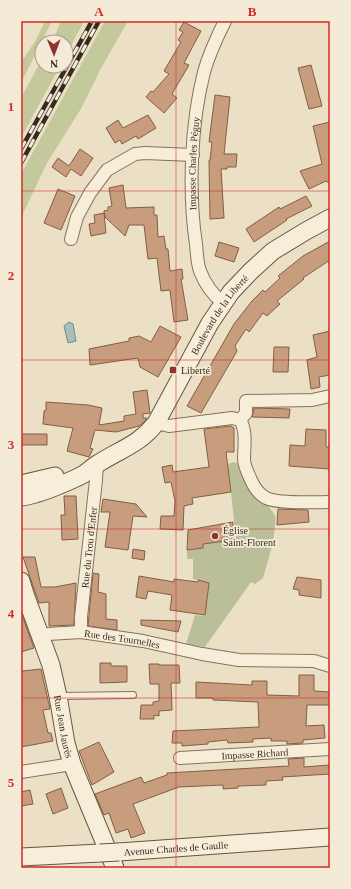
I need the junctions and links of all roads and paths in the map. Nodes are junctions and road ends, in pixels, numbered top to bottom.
1 (225, 21) edge
2 (193, 155) junction
3 (330, 218) edge
4 (71, 239) dead end
5 (223, 303) junction
6 (330, 396) edge
7 (240, 420) junction
8 (156, 423) junction
9 (97, 463) junction
10 (24, 495) edge
11 (330, 502) edge
12 (21, 581) edge
13 (81, 632) junction
14 (40, 636) junction
15 (330, 666) edge
16 (133, 695) dead end
17 (58, 696) junction
18 (330, 749) edge
19 (180, 758) dead end
20 (72, 764) junction
21 (21, 772) edge
22 (330, 837) edge
23 (21, 857) edge
24 (117, 860) edge

1 - 2 street, Impasse Charles Péguy
2 - 4 street
2 - 5 street, Impasse Charles Péguy
3 - 5 street, Boulevard de la Liberté
5 - 8 street, Boulevard de la Liberté
6 - 7 street
7 - 8 street
7 - 11 street
8 - 9 street, Boulevard de la Liberté
9 - 10 street, Boulevard de la Liberté
9 - 13 street, Rue du Trou d'Enfer
12 - 14 street, Rue Jean Jaurès
13 - 14 street, Rue des Tournelles
13 - 15 street, Rue des Tournelles
14 - 17 street, Rue Jean Jaurès
16 - 17 lane
17 - 20 street, Rue Jean Jaurès
18 - 19 street, Impasse Richard
20 - 21 street
20 - 24 street, Rue Jean Jaurès
22 - 24 street, Avenue Charles de Gaulle
23 - 24 street, Avenue Charles de Gaulle, bridge

